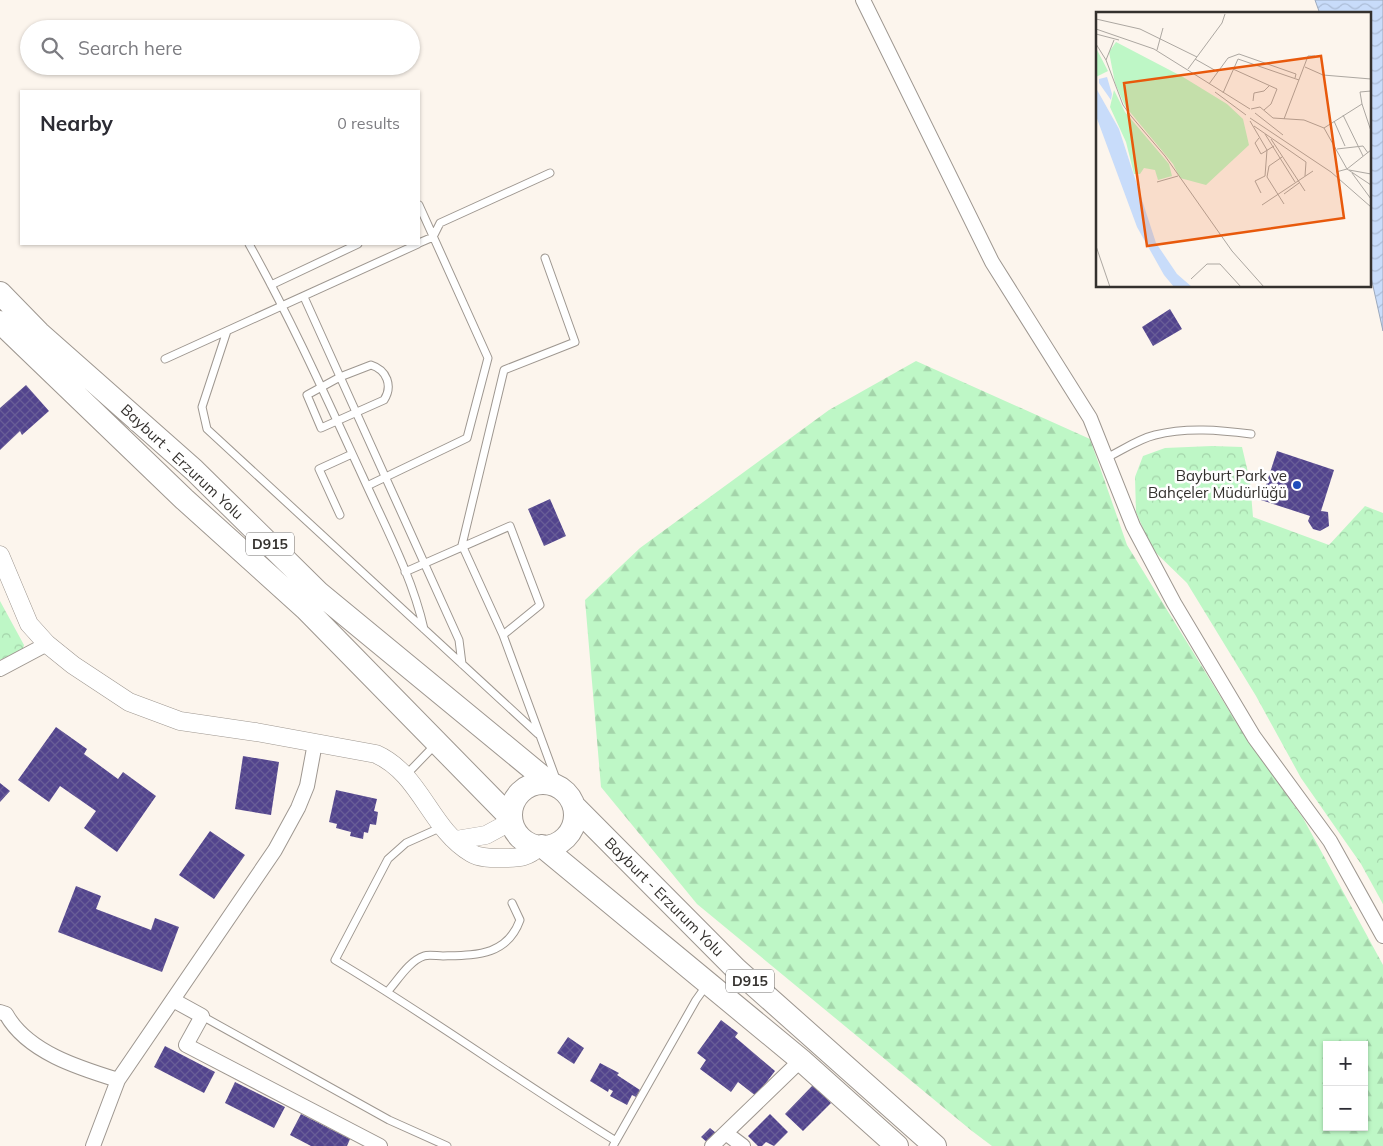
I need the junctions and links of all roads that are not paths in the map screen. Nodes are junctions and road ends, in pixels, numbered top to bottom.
1 (863, 0) edge
2 (550, 173) dead end
3 (420, 207) edge
4 (433, 237) junction
5 (420, 242) edge
6 (250, 245) edge
7 (356, 245) edge
8 (396, 245) edge
9 (414, 245) edge
10 (399, 252) junction
11 (545, 258) dead end
12 (271, 284) junction
13 (0, 293) edge
14 (304, 297) junction
15 (284, 306) junction
16 (2, 327) edge
17 (227, 331) junction
18 (165, 359) dead end
19 (340, 377) junction
20 (321, 387) junction
21 (356, 413) junction
22 (336, 421) junction
23 (1251, 434) dead end
24 (352, 454) junction
25 (1106, 458) junction
26 (386, 478) junction
27 (367, 486) junction
28 (340, 515) dead end
29 (462, 545) junction
30 (0, 555) edge
31 (424, 563) junction
32 (405, 572) junction
33 (424, 630) junction
34 (503, 635) junction
35 (47, 644) junction
36 (462, 664) junction
37 (0, 668) edge
38 (539, 735) junction
39 (438, 742) junction
40 (315, 743) junction
41 (406, 776) junction
42 (555, 785) junction
43 (574, 806) junction
44 (512, 820) junction
45 (442, 826) junction
46 (456, 840) junction
47 (541, 846) junction
48 (512, 903) dead end
49 (1383, 936) edge
50 (708, 983) junction
51 (388, 991) junction
52 (173, 1000) junction
53 (0, 1012) edge
54 (202, 1016) junction
55 (801, 1060) junction
56 (118, 1080) junction
57 (727, 1134) junction
58 (615, 1144) edge
59 (93, 1146) edge
60 (380, 1146) edge
61 (447, 1146) edge
62 (712, 1146) edge
63 (743, 1146) edge
64 (896, 1146) edge
65 (935, 1146) edge

1 - 25 street
2 - 4 lane
3 - 4 lane
4 - 5 lane
4 - 26 lane
6 - 12 lane
7 - 12 lane
8 - 10 lane
9 - 10 lane
10 - 14 lane
11 - 29 lane
12 - 15 lane
13 - 42 highway, Bayburt - Erzurum Yolu / D915
14 - 15 lane
14 - 19 lane
15 - 17 lane
15 - 20 lane
16 - 39 highway, Bayburt - Erzurum Yolu / D915
17 - 18 lane
17 - 33 lane
19 - 20 lane
19 - 21 lane
19 - 21 lane
20 - 22 lane
20 - 22 lane
21 - 22 lane
21 - 26 lane
22 - 24 lane
23 - 25 lane
24 - 27 lane
24 - 28 lane
25 - 49 street
26 - 27 lane
26 - 31 lane
27 - 32 lane
29 - 31 lane
29 - 34 lane
29 - 34 lane
30 - 35 street
31 - 32 lane
31 - 36 lane
32 - 33 lane
33 - 36 lane
34 - 38 lane
35 - 37 street
35 - 40 street
36 - 38 lane
38 - 42 lane
39 - 41 lane
39 - 44 highway, Bayburt - Erzurum Yolu / D915
40 - 41 street
40 - 52 street
41 - 45 street
42 - 43 highway, Bayburt - Erzurum Yolu
42 - 44 highway
43 - 47 highway
43 - 65 highway, Bayburt - Erzurum Yolu / D915
44 - 46 street
44 - 47 highway, Bayburt - Erzurum Yolu
45 - 46 street
45 - 51 lane
46 - 47 street
47 - 50 highway, Bayburt - Erzurum Yolu / D915
48 - 51 lane
50 - 55 highway, Bayburt - Erzurum Yolu / D915
50 - 58 lane
51 - 58 lane
52 - 54 street
52 - 56 street
53 - 56 street
54 - 60 street
54 - 61 lane
55 - 57 street
55 - 64 highway, Bayburt - Erzurum Yolu / D915
56 - 59 street
57 - 62 street
57 - 63 street

